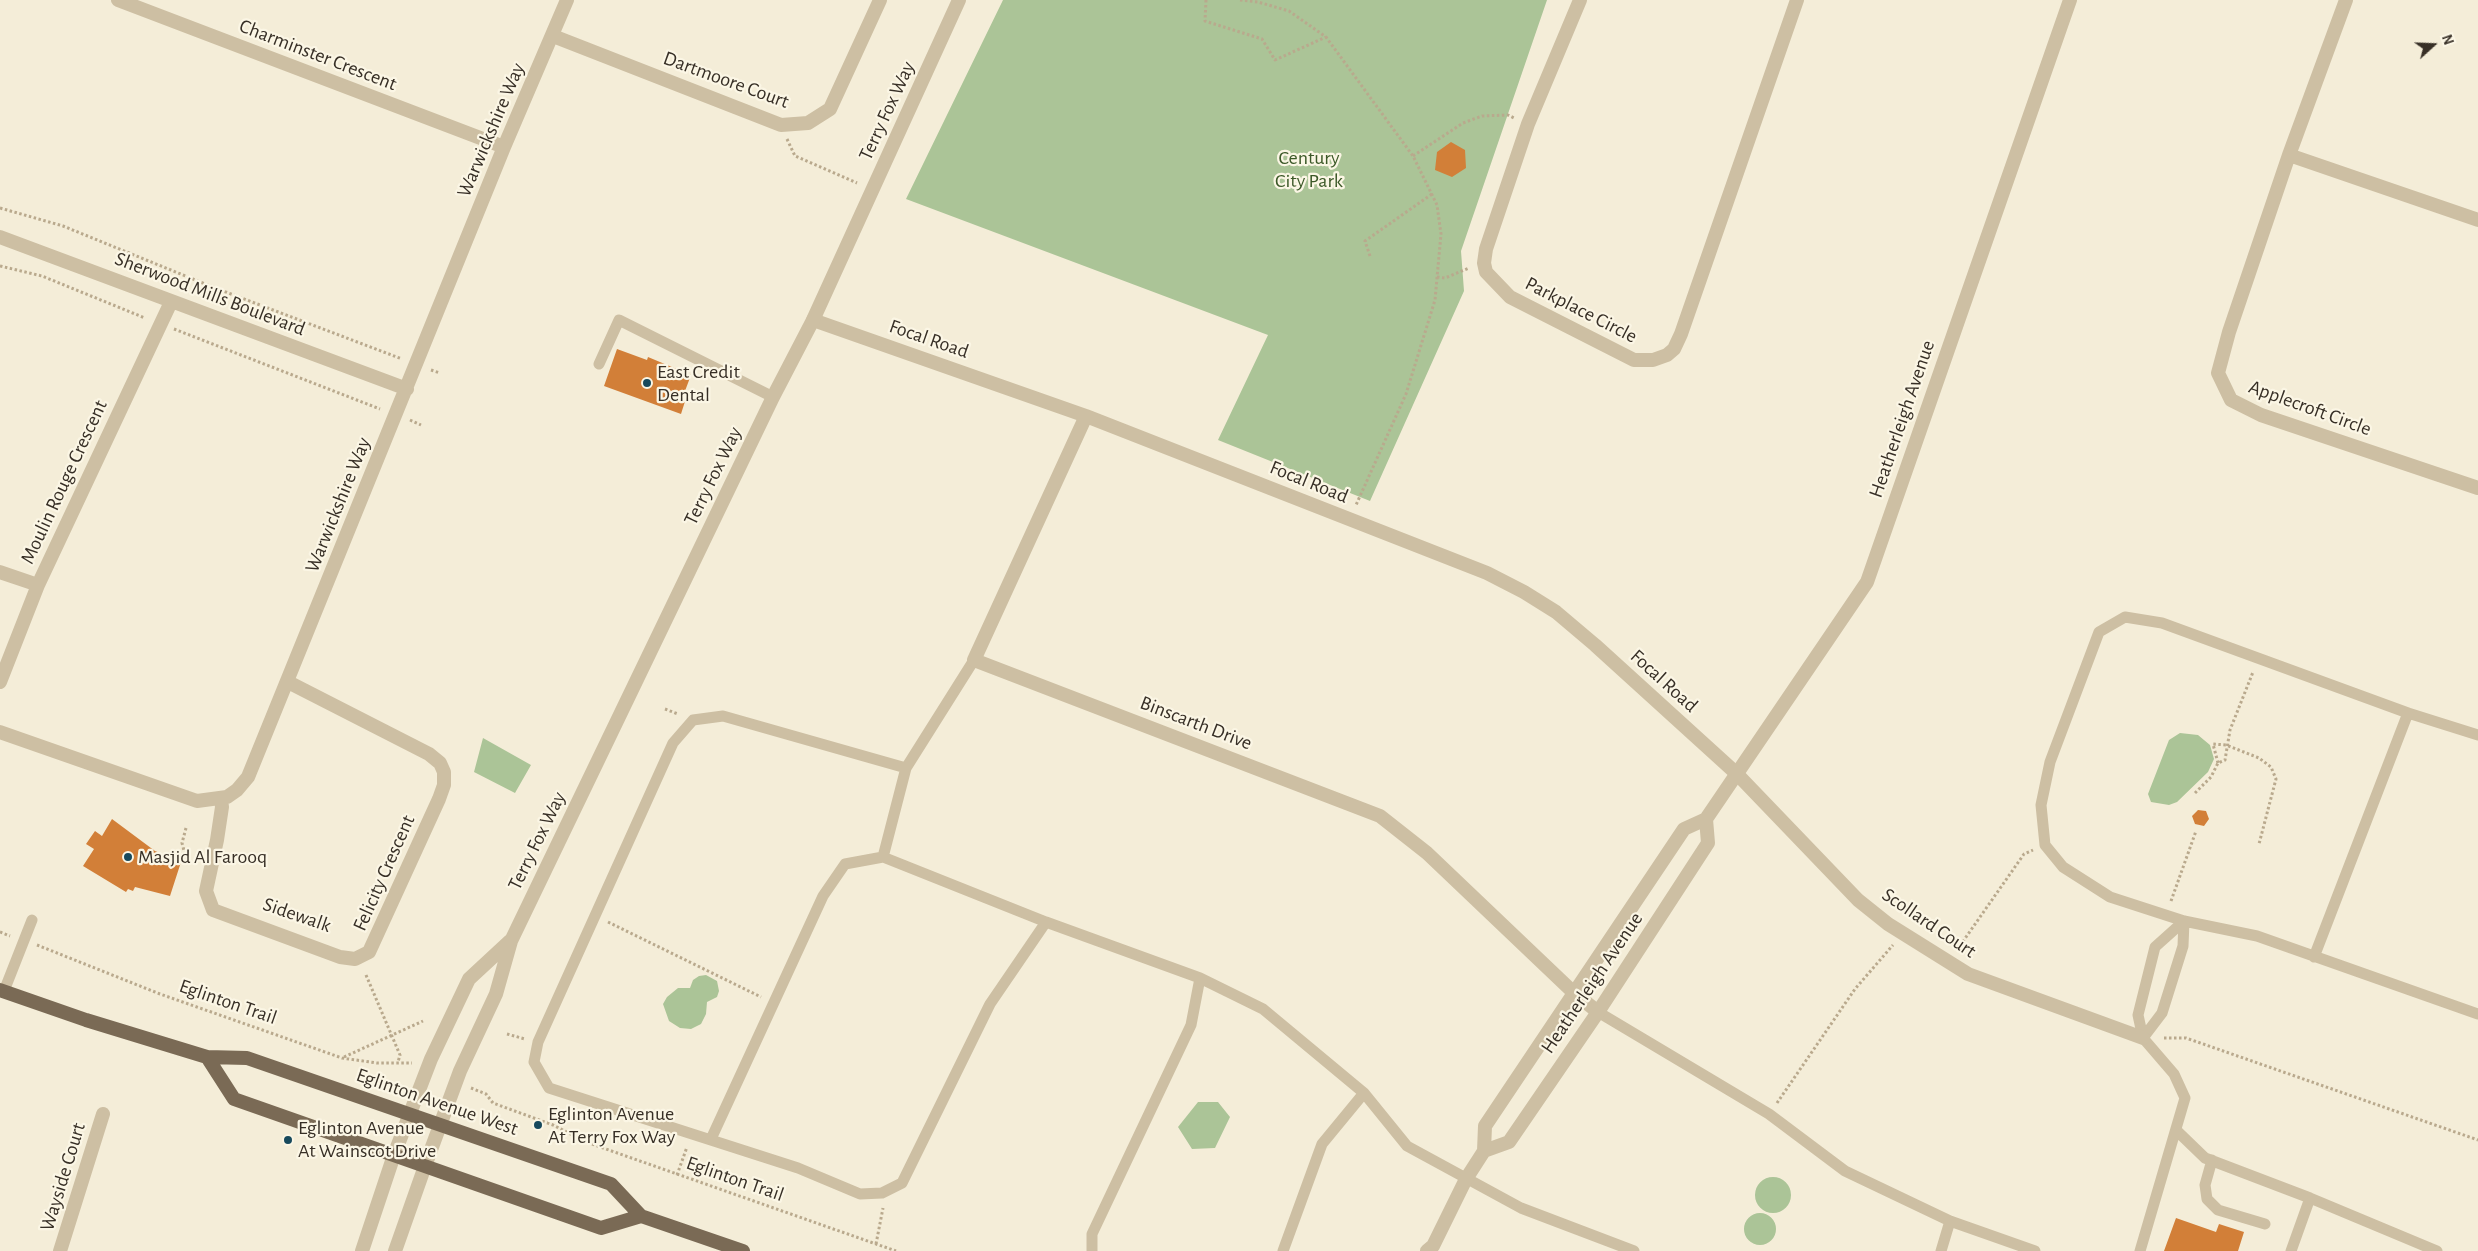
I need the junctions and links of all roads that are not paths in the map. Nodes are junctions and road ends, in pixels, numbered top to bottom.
1 (118, 0) edge
2 (567, 0) edge
3 (880, 0) edge
4 (959, 0) edge
5 (1580, 0) edge
6 (1797, 0) edge
7 (2070, 0) edge
8 (2346, 0) edge
9 (552, 36) junction
10 (504, 147) junction
11 (2289, 155) junction
12 (2478, 220) edge
13 (0, 237) edge
14 (171, 302) junction
15 (813, 320) junction
16 (599, 364) dead end
17 (407, 389) junction
18 (773, 397) junction
19 (1086, 416) junction
20 (2478, 488) edge
21 (0, 572) edge
22 (38, 585) junction
23 (974, 660) junction
24 (0, 682) edge
25 (288, 682) junction
26 (2408, 713) junction
27 (0, 732) edge
28 (2478, 735) edge
29 (906, 768) junction
30 (1737, 774) junction
31 (221, 800) junction
32 (1706, 818) junction
33 (883, 857) junction
34 (32, 920) dead end
35 (2184, 921) junction
36 (1046, 922) junction
37 (511, 941) junction
38 (2314, 957) junction
39 (1200, 978) junction
40 (2, 991) edge
41 (1572, 992) junction
42 (1598, 1012) junction
43 (2478, 1014) edge
44 (2143, 1038) junction
45 (207, 1057) junction
46 (1364, 1093) junction
47 (103, 1114) dead end
48 (410, 1114) junction
49 (440, 1125) junction
50 (2176, 1130) junction
51 (711, 1139) junction
52 (1484, 1151) junction
53 (394, 1155) junction
54 (2212, 1160) junction
55 (425, 1166) junction
56 (1466, 1179) junction
57 (2310, 1198) junction
58 (641, 1216) junction
59 (1950, 1222) junction
60 (2265, 1224) dead end
61 (1431, 1249) edge
62 (60, 1251) edge
63 (362, 1251) edge
64 (395, 1251) edge
65 (743, 1251) edge
66 (1092, 1251) edge
67 (1283, 1251) edge
68 (1634, 1251) edge
69 (1941, 1251) edge
70 (2035, 1251) edge
71 (2140, 1251) edge
72 (2291, 1251) edge
73 (2437, 1251) edge

1 - 10 street, Charminster Crescent
2 - 9 street, Warwickshire Way
3 - 9 street, Dartmoore Court
4 - 15 street, Terry Fox Way
5 - 6 street, Parkplace Circle
7 - 30 street, Heatherleigh Avenue
8 - 11 street, Applecroft Circle
9 - 10 street, Warwickshire Way
10 - 17 street, Warwickshire Way
11 - 12 street
11 - 20 street, Applecroft Circle
13 - 14 street, Sherwood Mills Boulevard
14 - 17 street, Sherwood Mills Boulevard
14 - 22 street, Moulin Rouge Crescent
15 - 18 street, Terry Fox Way
15 - 19 street, Focal Road
16 - 18 lane
17 - 25 street, Warwickshire Way
18 - 37 street, Terry Fox Way
19 - 23 street
19 - 30 street, Focal Road
21 - 22 street
22 - 24 street, Moulin Rouge Crescent
23 - 29 lane
23 - 41 street, Binscarth Drive
25 - 31 street, Warwickshire Way
25 - 31 street, Felicity Crescent
26 - 28 lane
26 - 35 lane
26 - 38 lane
27 - 31 street
29 - 33 lane
29 - 51 lane
30 - 32 street, Heatherleigh Avenue
30 - 44 street, Scollard Court
32 - 41 street, Heatherleigh Avenue
32 - 42 street, Heatherleigh Avenue
33 - 36 lane
33 - 51 lane
34 - 40 lane
35 - 38 lane
35 - 44 lane
35 - 44 lane
36 - 39 lane
36 - 51 lane
37 - 48 street, Terry Fox Way
37 - 49 street, Terry Fox Way
38 - 43 lane
39 - 46 lane
39 - 66 lane
40 - 45 main road, Eglinton Avenue West
41 - 42 street, Binscarth Drive
41 - 52 street, Heatherleigh Avenue
42 - 52 street, Heatherleigh Avenue
42 - 59 lane
44 - 50 lane
45 - 48 main road, Eglinton Avenue West
45 - 53 main road
46 - 56 lane
46 - 67 lane
47 - 62 street, Wayside Court
48 - 49 main road, Eglinton Avenue West
48 - 53 street, Terry Fox Way
49 - 55 street, Terry Fox Way
49 - 58 main road, Eglinton Avenue West
50 - 54 lane
50 - 71 lane
52 - 56 street
53 - 55 main road
53 - 63 street, Terry Fox Way
54 - 57 lane
54 - 60 lane
55 - 58 main road
55 - 64 street, Terry Fox Way
56 - 61 street
56 - 68 lane
57 - 72 lane
57 - 73 lane
58 - 65 main road, Eglinton Avenue West
59 - 69 lane
59 - 70 lane

